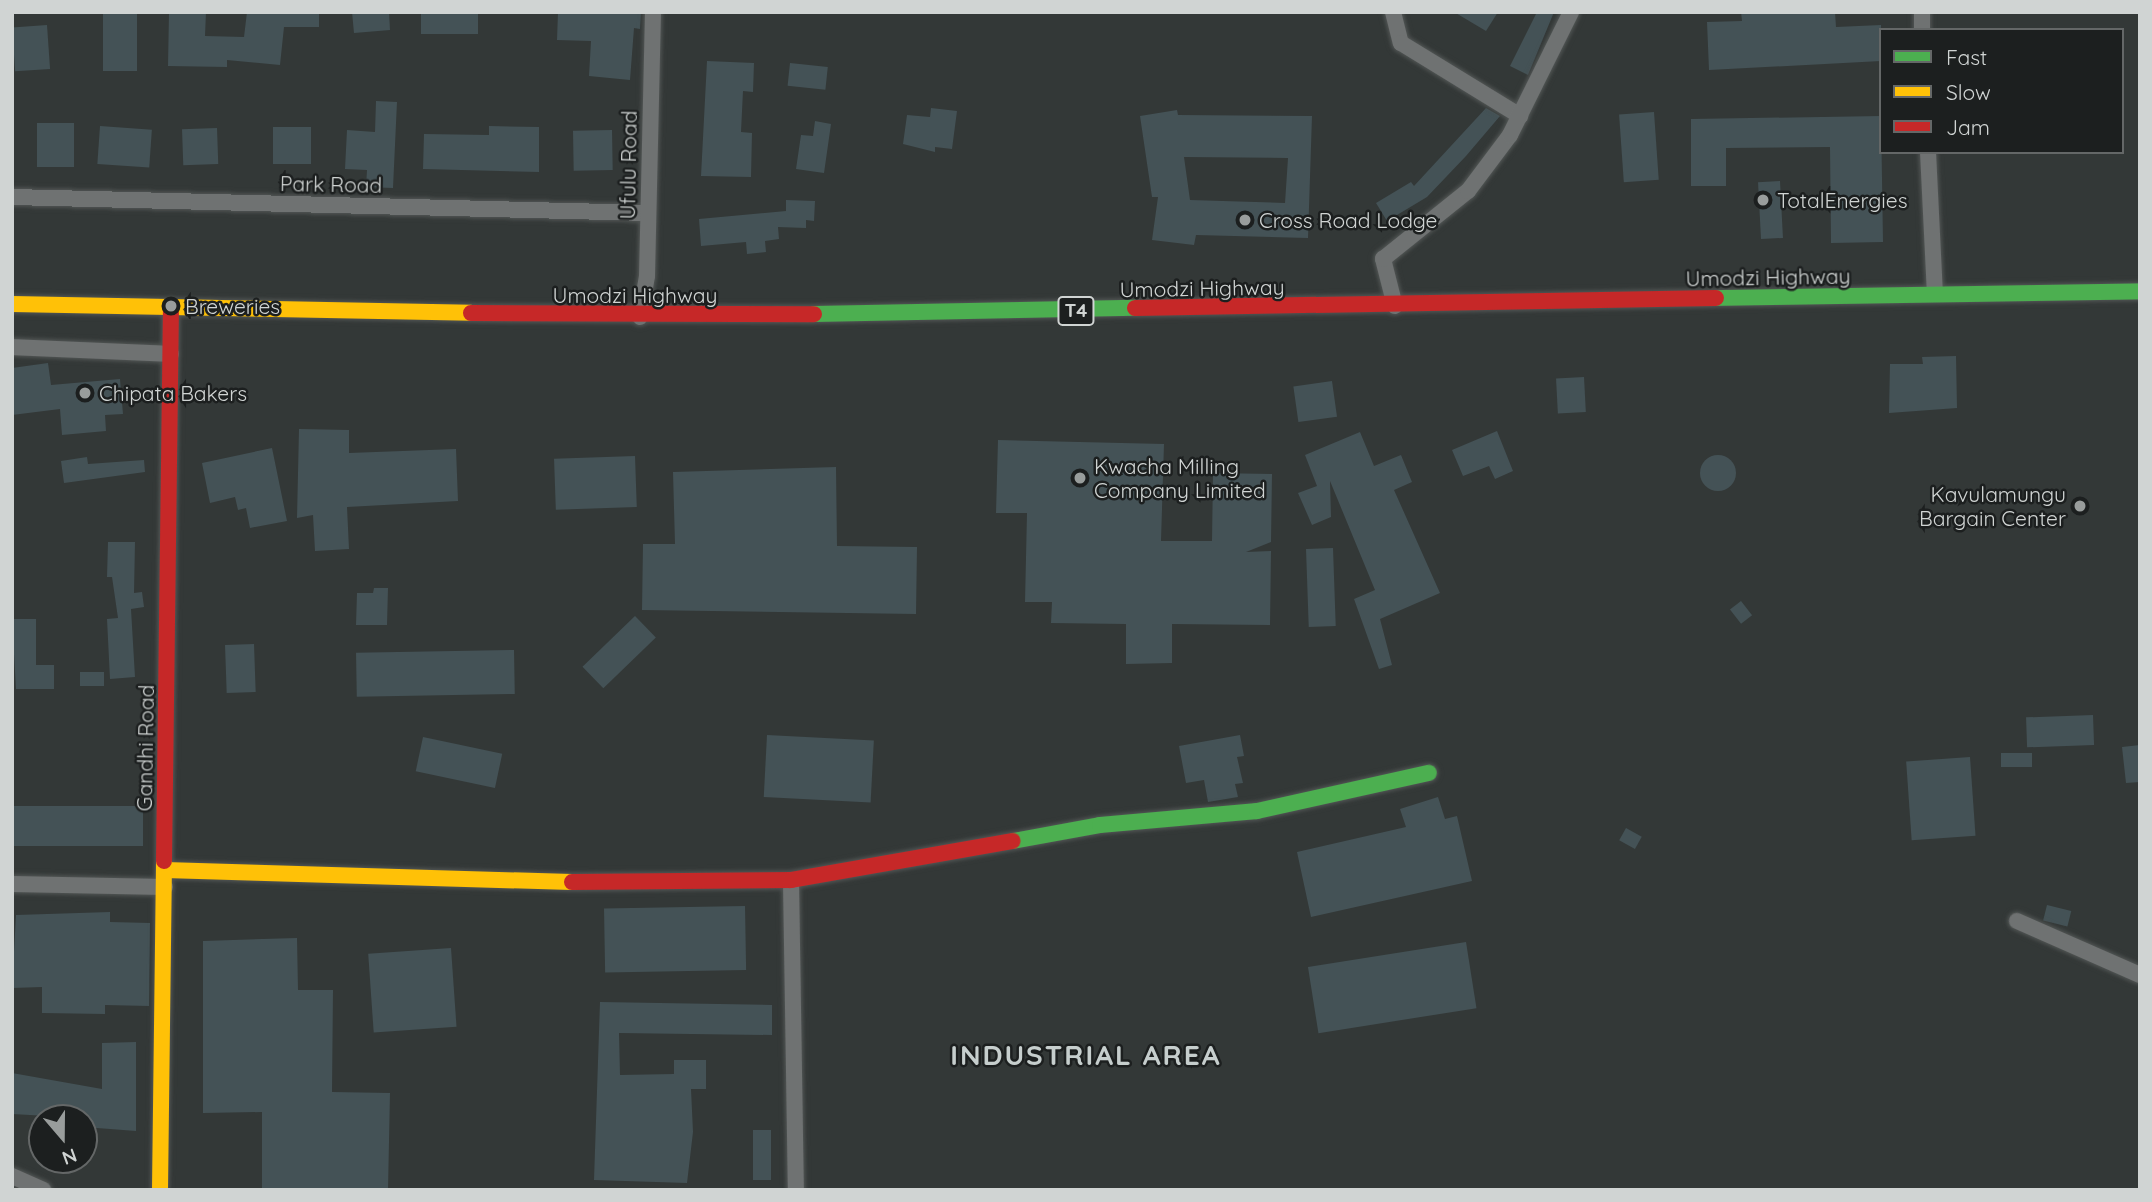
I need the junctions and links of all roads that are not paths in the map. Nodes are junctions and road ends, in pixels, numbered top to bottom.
1 (653, 12) edge
2 (1393, 12) edge
3 (1571, 12) edge
4 (1520, 116) junction
5 (1928, 154) edge
6 (12, 197) edge
7 (648, 213) junction
8 (2140, 291) edge
9 (1935, 295) junction
10 (12, 304) edge
11 (171, 306) junction
12 (1395, 306) junction
13 (640, 317) junction
14 (12, 347) edge
15 (171, 354) junction
16 (1429, 773) dead end
17 (165, 870) junction
18 (791, 880) junction
19 (12, 884) edge
20 (165, 887) junction
21 (2017, 921) dead end
22 (2140, 975) edge
23 (12, 1176) edge
24 (43, 1190) edge
25 (160, 1190) edge
26 (796, 1190) edge

1 - 7 street, Ufulu Road
2 - 4 street
3 - 4 street
4 - 12 street
5 - 9 street
6 - 7 street, Park Road
7 - 13 street, Ufulu Road
8 - 9 main road, Umodzi Highway / T4
9 - 12 main road, Umodzi Highway / T4
10 - 11 main road, Umodzi Highway / T4
11 - 13 main road, Umodzi Highway / T4
11 - 15 main road, Gandhi Road
12 - 13 main road, Umodzi Highway / T4
14 - 15 street
15 - 17 main road, Gandhi Road
16 - 18 main road
17 - 18 main road
17 - 20 main road, Gandhi Road
18 - 26 street
19 - 20 street
20 - 25 main road, Gandhi Road
21 - 22 street
23 - 24 street

